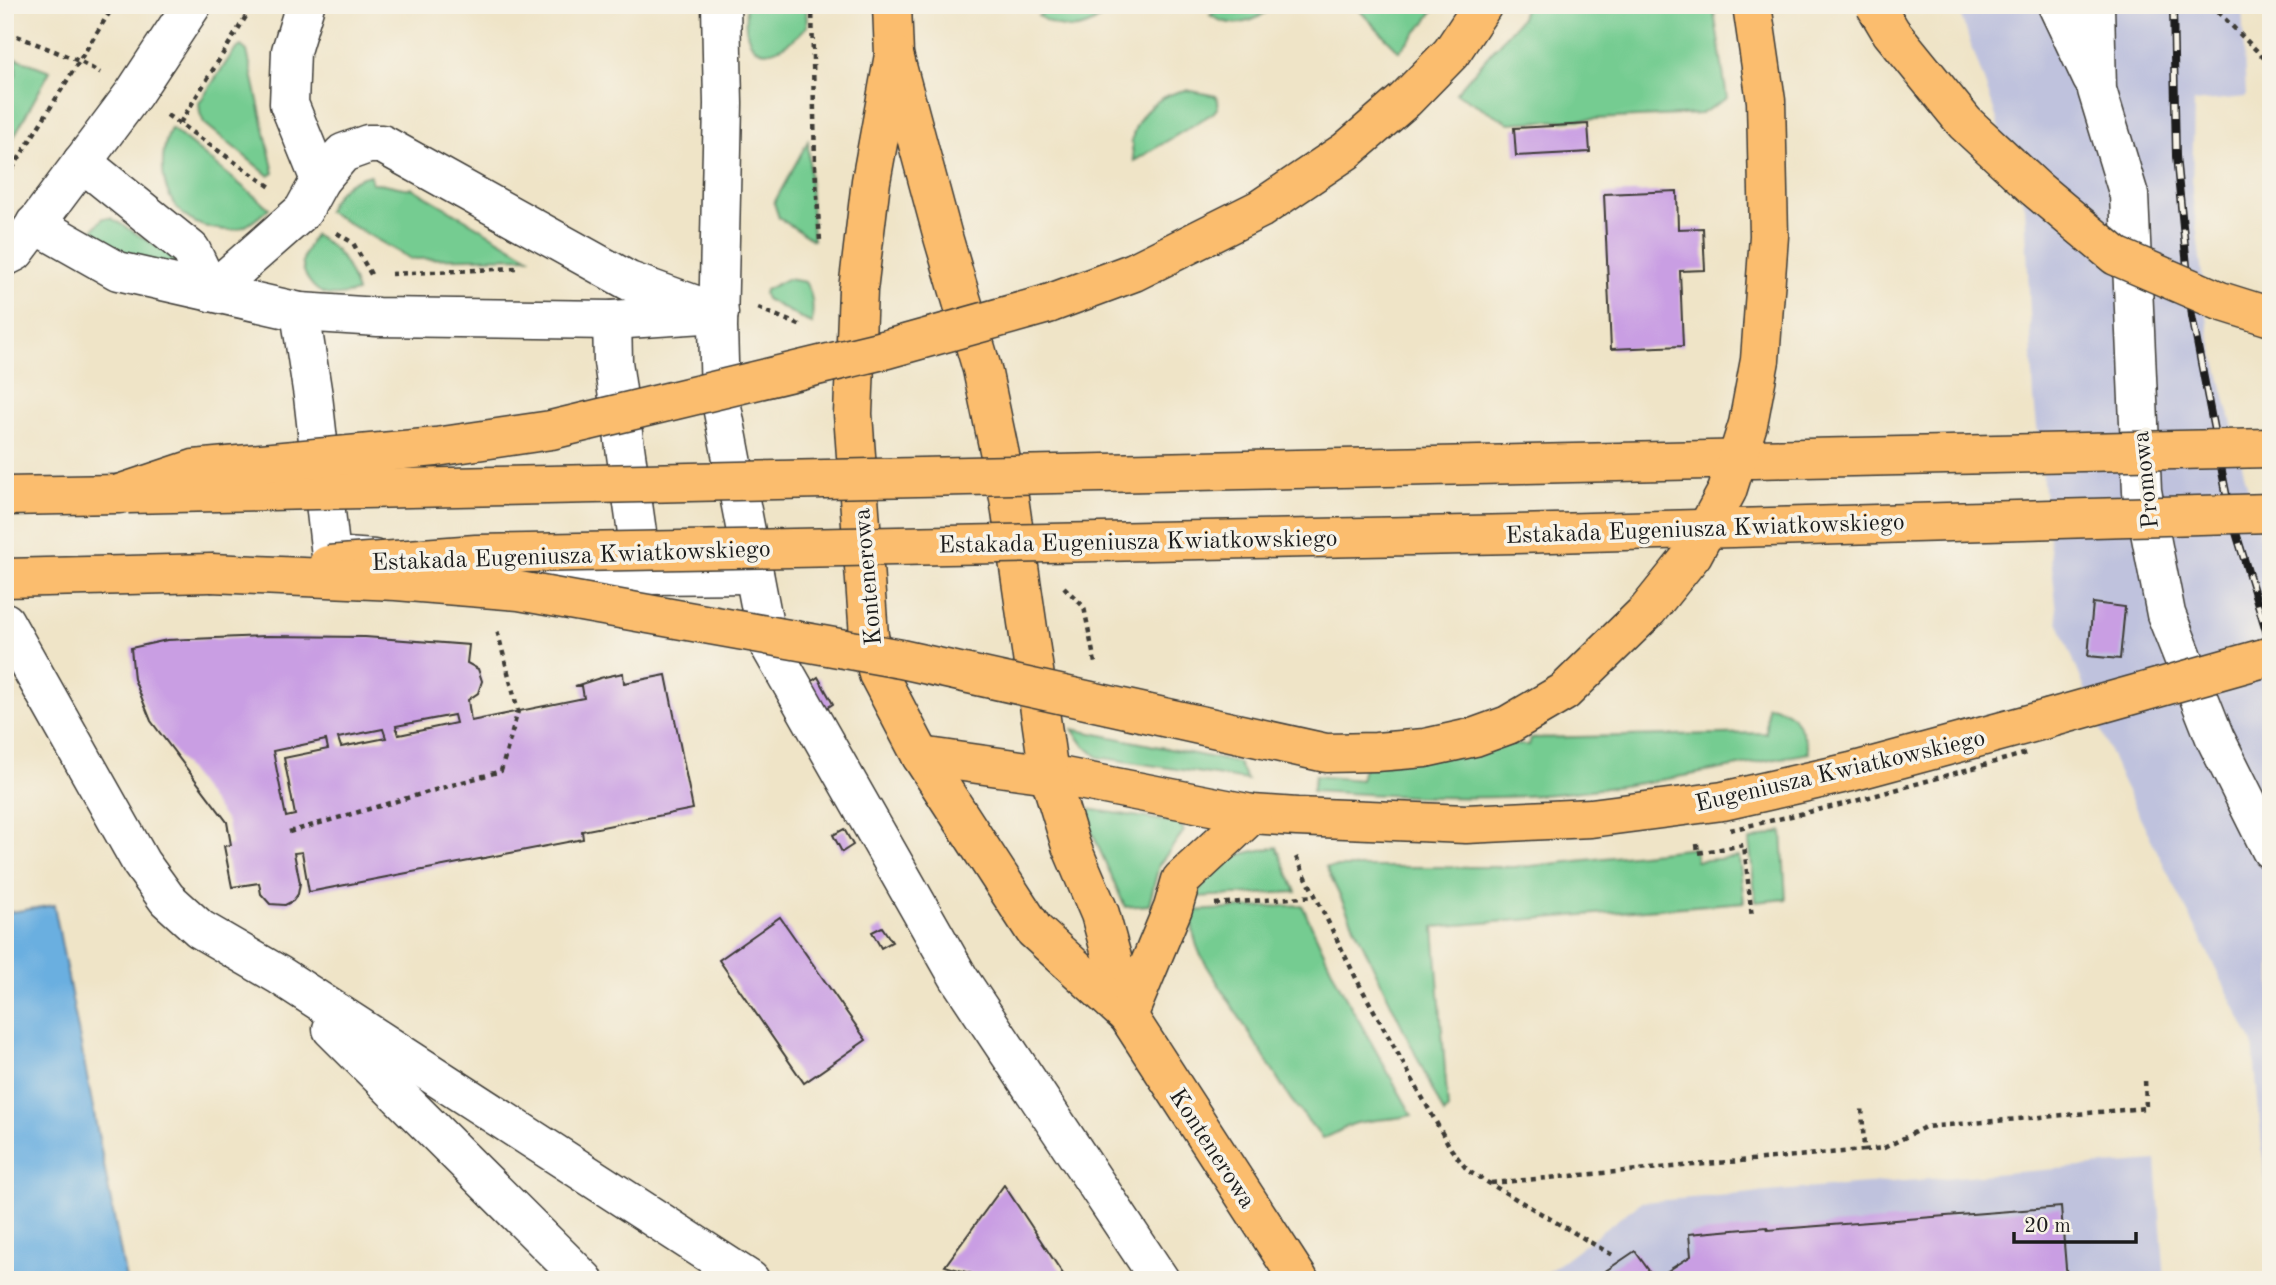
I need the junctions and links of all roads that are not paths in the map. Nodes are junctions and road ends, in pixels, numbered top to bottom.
1 (192, 5) edge
2 (305, 5) edge
3 (721, 5) edge
4 (892, 5) edge
5 (1483, 5) edge
6 (1752, 5) edge
7 (1875, 5) edge
8 (2057, 5) edge
9 (2095, 5) edge
10 (894, 55) junction
11 (2097, 90) junction
12 (82, 162) junction
13 (320, 180) junction
14 (35, 224) junction
15 (5, 257) edge
16 (211, 292) junction
17 (300, 312) junction
18 (719, 313) junction
19 (2271, 317) edge
20 (612, 320) junction
21 (2271, 448) edge
22 (119, 495) junction
23 (5, 496) edge
24 (2271, 513) edge
25 (211, 573) junction
26 (754, 574) junction
27 (643, 575) junction
28 (5, 578) edge
29 (5, 622) edge
30 (2271, 656) edge
31 (921, 756) junction
32 (1048, 774) junction
33 (1252, 814) junction
34 (2271, 850) edge
35 (279, 975) junction
36 (1128, 1016) junction
37 (584, 1280) edge
38 (750, 1280) edge
39 (1160, 1280) edge
40 (1299, 1280) edge

1 - 12 street
2 - 13 street
3 - 18 street
4 - 10 main road, Kontenerowa
5 - 22 main road, bridge
6 - 25 main road, bridge
7 - 19 main road, bridge
8 - 11 street, Promowa
9 - 11 street, Promowa
10 - 31 main road, Kontenerowa
10 - 32 main road, Kontenerowa
11 - 34 street, Promowa
12 - 14 street
12 - 16 street
13 - 16 street
13 - 18 street
14 - 15 street
14 - 16 street
16 - 17 street
17 - 20 street
17 - 27 street
18 - 20 street
18 - 26 street
20 - 27 street
21 - 22 main road, bridge
22 - 23 main road
24 - 25 main road, Estakada Eugeniusza Kwiatkowskiego, bridge
25 - 28 main road, Estakada Eugeniusza Kwiatkowskiego
26 - 27 street
26 - 39 street
29 - 35 street
30 - 33 main road, Eugeniusza Kwiatkowskiego, bridge
31 - 32 main road, Eugeniusza Kwiatkowskiego
31 - 36 main road, Kontenerowa
32 - 33 main road, Eugeniusza Kwiatkowskiego
32 - 36 main road, Kontenerowa
33 - 36 main road
35 - 37 street
35 - 38 street
36 - 40 main road, Kontenerowa

